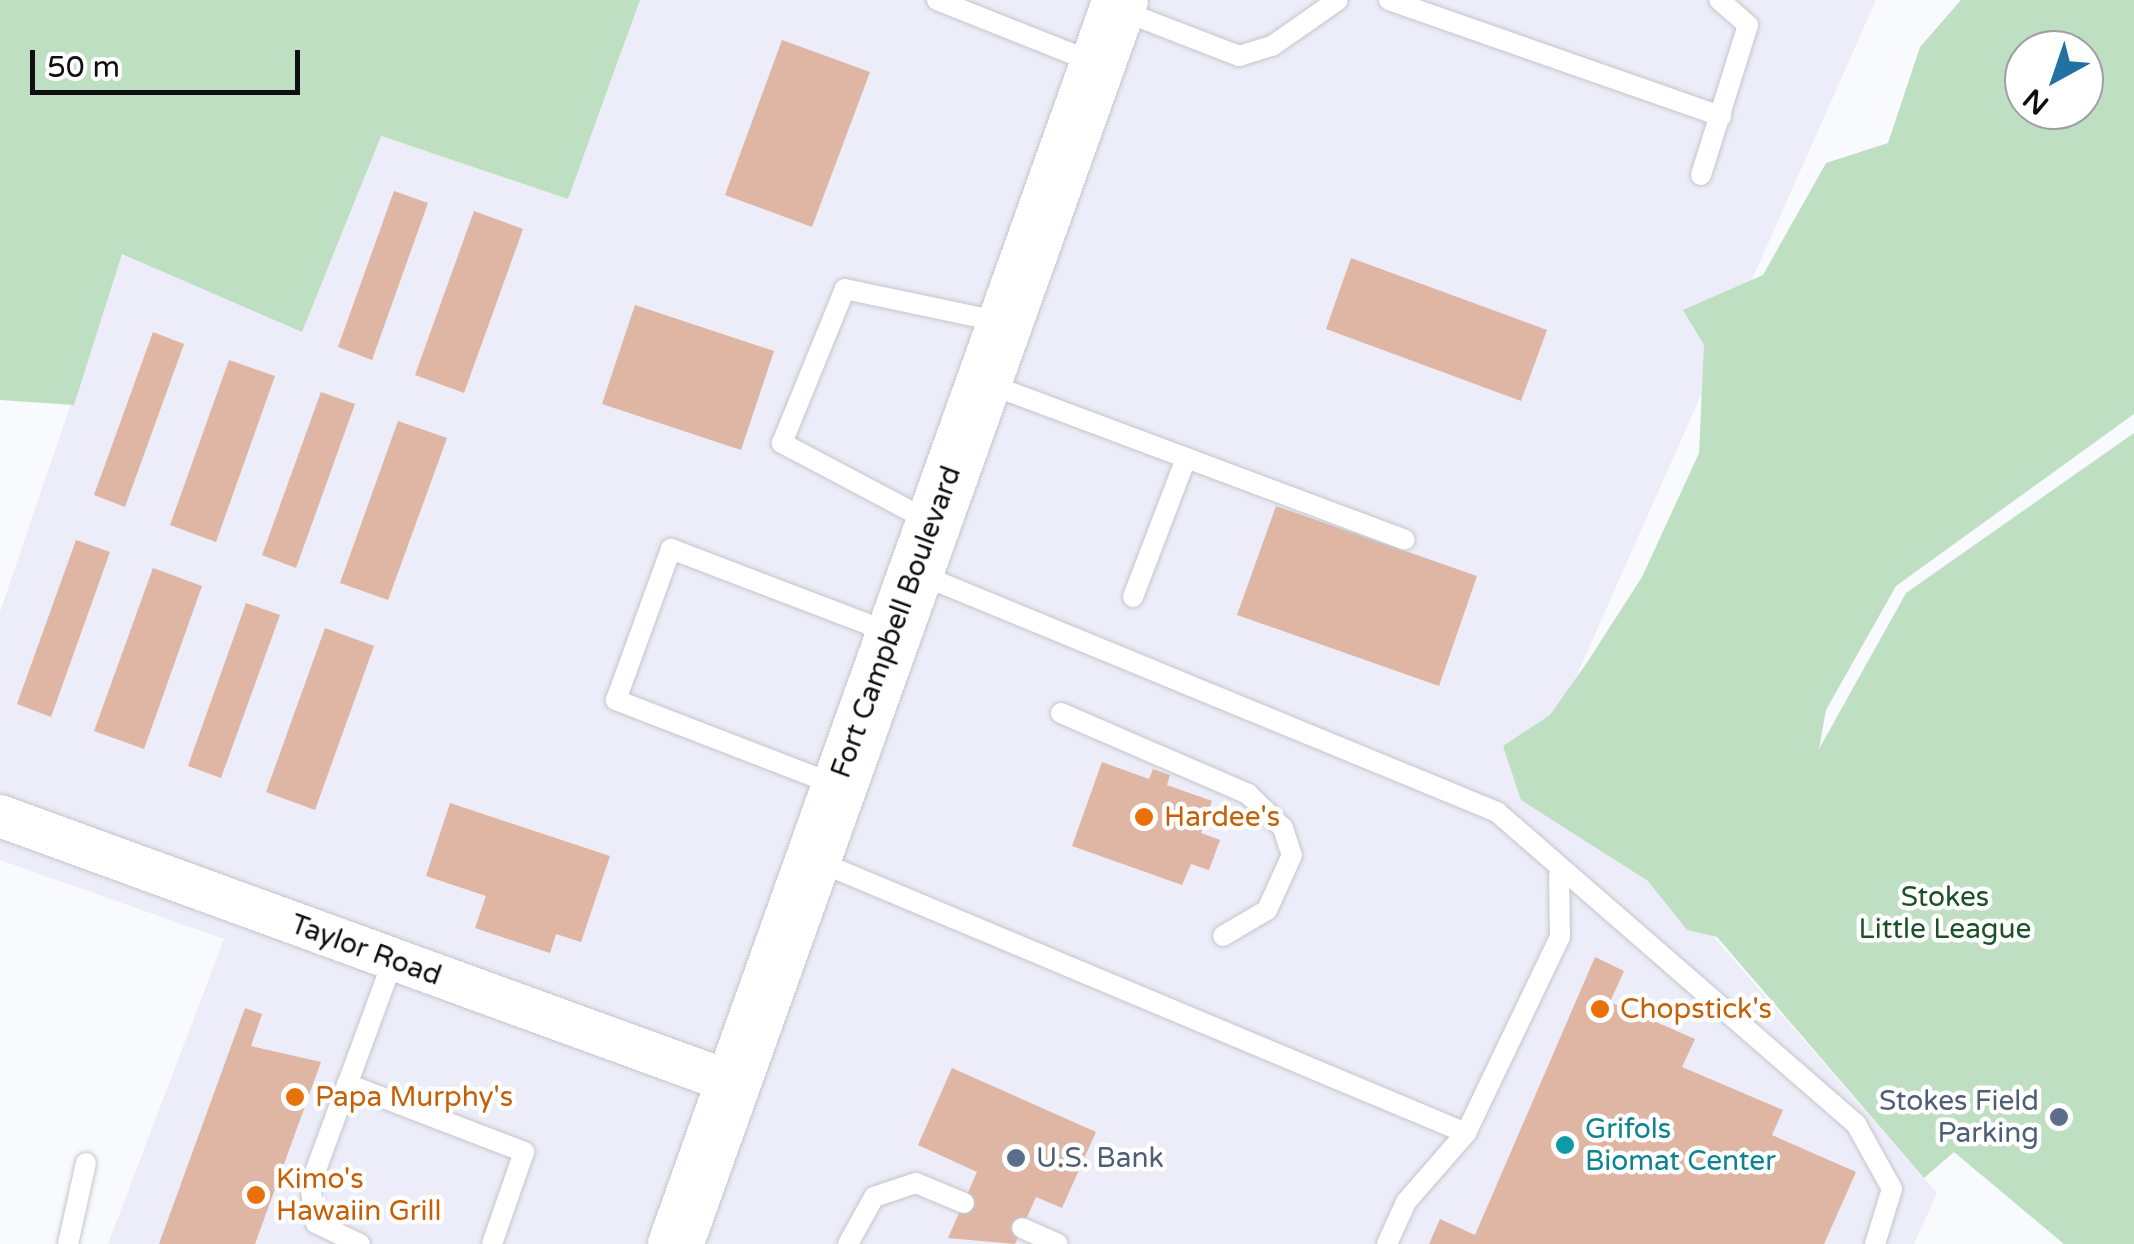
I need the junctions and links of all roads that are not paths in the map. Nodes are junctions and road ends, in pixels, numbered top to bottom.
1 (937, 0) edge
2 (1338, 0) edge
3 (1389, 0) edge
4 (1719, 0) edge
5 (1118, 4) edge
6 (1097, 63) junction
7 (1721, 116) junction
8 (1701, 174) dead end
9 (1004, 323) junction
10 (983, 382) junction
11 (1186, 458) junction
12 (1405, 540) dead end
13 (924, 548) junction
14 (1134, 596) dead end
15 (892, 634) junction
16 (1061, 713) dead end
17 (837, 785) junction
18 (0, 816) edge
19 (810, 858) junction
20 (1559, 875) junction
21 (1223, 936) dead end
22 (392, 960) junction
23 (733, 1083) junction
24 (347, 1084) junction
25 (1466, 1134) junction
26 (86, 1163) dead end
27 (964, 1203) dead end
28 (1022, 1228) dead end
29 (68, 1244) edge
30 (360, 1244) edge
31 (492, 1244) edge
32 (675, 1244) edge
33 (848, 1244) edge
34 (1058, 1244) edge
35 (1388, 1244) edge
36 (1875, 1244) edge

1 - 6 lane
2 - 5 lane
3 - 7 lane
4 - 7 lane
5 - 6 highway, Fort Campbell Boulevard
6 - 9 highway, Fort Campbell Boulevard
7 - 8 lane
9 - 10 highway, Fort Campbell Boulevard
9 - 13 lane
10 - 11 lane
10 - 13 highway, Fort Campbell Boulevard
11 - 12 lane
11 - 14 lane
13 - 15 highway, Fort Campbell Boulevard
13 - 20 lane
15 - 17 highway, Fort Campbell Boulevard
15 - 17 lane
16 - 21 lane
17 - 19 highway, Fort Campbell Boulevard
18 - 22 street, Taylor Road
19 - 23 highway, Fort Campbell Boulevard
19 - 25 lane
20 - 25 lane
20 - 36 lane
22 - 23 street, Taylor Road
22 - 24 lane
23 - 32 highway, Fort Campbell Boulevard
24 - 30 lane
24 - 31 lane
25 - 35 lane
26 - 29 lane
27 - 33 lane
28 - 34 lane

